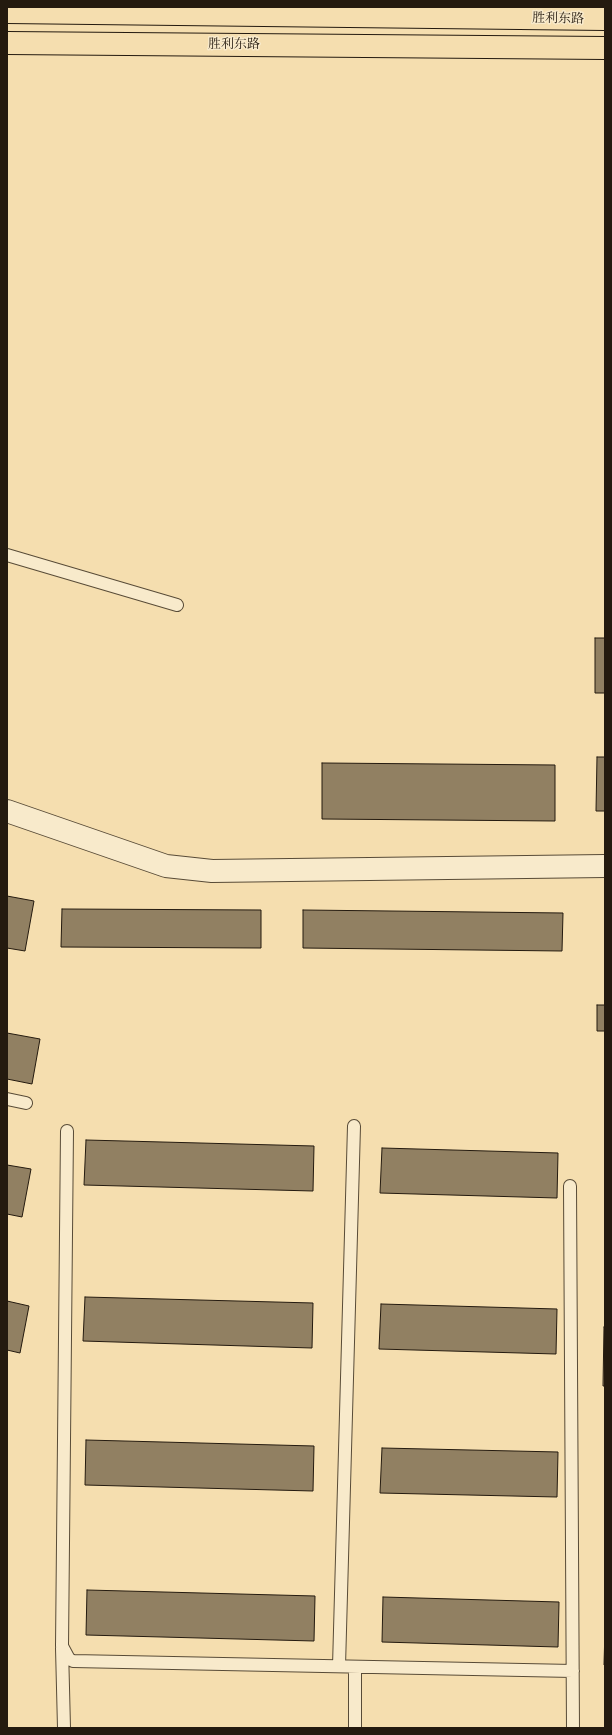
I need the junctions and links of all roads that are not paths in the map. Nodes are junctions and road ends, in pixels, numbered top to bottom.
1 (7, 12) edge
2 (447, 12) edge
3 (605, 19) edge
4 (7, 43) edge
5 (605, 48) edge
6 (7, 555) edge
7 (177, 605) dead end
8 (7, 811) edge
9 (605, 866) edge
10 (7, 1099) edge
11 (26, 1103) dead end
12 (354, 1126) dead end
13 (66, 1131) dead end
14 (570, 1186) dead end
15 (62, 1646) junction
16 (339, 1666) junction
17 (355, 1666) junction
18 (573, 1671) junction
19 (64, 1728) edge
20 (355, 1728) edge
21 (573, 1728) edge

1 - 2 main road, 胜利东路
2 - 3 main road, 胜利东路
4 - 5 main road, 胜利东路
6 - 7 lane
8 - 9 street
10 - 11 lane
12 - 16 lane
13 - 15 lane
14 - 18 lane
15 - 16 lane
15 - 19 lane
16 - 17 lane
17 - 18 lane
17 - 20 lane
18 - 21 lane

